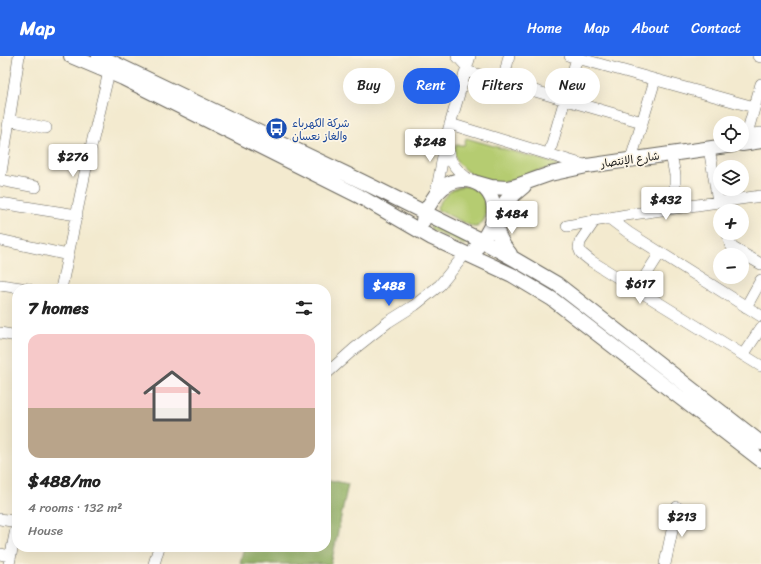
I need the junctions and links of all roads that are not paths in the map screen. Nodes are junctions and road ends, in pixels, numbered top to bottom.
1 (19, 56) edge
2 (71, 56) edge
3 (99, 56) edge
4 (457, 56) edge
5 (509, 56) edge
6 (758, 56) edge
7 (573, 57) edge
8 (761, 57) edge
9 (611, 61) edge
10 (468, 65) edge
11 (506, 68) edge
12 (571, 68) edge
13 (109, 72) junction
14 (655, 80) junction
15 (761, 84) edge
16 (564, 104) edge
17 (579, 104) edge
18 (754, 107) junction
19 (9, 120) junction
20 (749, 120) edge
21 (642, 122) junction
22 (46, 128) dead end
23 (449, 129) junction
24 (761, 133) edge
25 (749, 138) edge
26 (761, 141) edge
27 (749, 142) edge
28 (713, 147) edge
29 (709, 148) junction
30 (549, 154) junction
31 (671, 154) junction
32 (631, 159) junction
33 (587, 166) junction
34 (0, 180) edge
35 (474, 182) junction
36 (529, 182) junction
37 (36, 187) dead end
38 (761, 196) edge
39 (434, 197) junction
40 (0, 202) edge
41 (722, 204) edge
42 (713, 205) edge
43 (675, 208) junction
44 (424, 213) junction
45 (77, 215) junction
46 (494, 218) junction
47 (609, 218) junction
48 (595, 220) junction
49 (567, 226) dead end
50 (432, 238) junction
51 (0, 240) edge
52 (729, 240) edge
53 (482, 241) junction
54 (461, 252) junction
55 (660, 252) junction
56 (68, 255) junction
57 (516, 260) junction
58 (761, 264) edge
59 (761, 280) edge
60 (62, 284) edge
61 (0, 285) edge
62 (12, 287) edge
63 (637, 289) junction
64 (746, 307) junction
65 (761, 316) edge
66 (761, 328) edge
67 (0, 333) edge
68 (12, 335) edge
69 (743, 355) junction
70 (761, 366) edge
71 (331, 370) edge
72 (761, 443) edge
73 (761, 460) edge
74 (676, 507) dead end
75 (0, 519) edge
76 (12, 522) edge
77 (12, 539) edge
78 (158, 552) edge
79 (6, 558) edge
80 (154, 564) edge
81 (664, 564) edge

1 - 19 street
2 - 13 main road
3 - 44 main road
4 - 10 street
5 - 11 street
6 - 8 street
7 - 9 street
7 - 12 street
9 - 14 street
10 - 23 street
13 - 45 street
13 - 50 main road
14 - 18 street
14 - 21 street
15 - 18 street
16 - 30 street
17 - 21 street
18 - 20 street
19 - 22 street
19 - 34 street
21 - 32 street
23 - 30 street
23 - 35 street
23 - 39 street
24 - 25 street
26 - 27 main road, شارع الإنتصار
28 - 29 main road, شارع الإنتصار
29 - 31 main road, شارع الإنتصار
29 - 41 street
30 - 33 street
31 - 32 main road, شارع الإنتصار
31 - 43 street
32 - 33 main road, شارع الإنتصار
33 - 36 main road, شارع الإنتصار
34 - 37 street
35 - 36 main road
35 - 39 main road
35 - 46 main road
36 - 46 main road
38 - 41 street
39 - 44 main road
40 - 45 street
42 - 43 street
43 - 47 street
44 - 50 main road
44 - 53 main road
45 - 56 street
46 - 53 main road
46 - 57 main road
47 - 48 street
47 - 55 street
48 - 49 street
48 - 63 street
50 - 54 main road
51 - 56 street
52 - 58 street
53 - 54 main road
53 - 57 main road
54 - 71 street
54 - 73 main road
55 - 63 street
55 - 64 street
56 - 60 street
57 - 72 main road
59 - 64 street
61 - 62 street
63 - 69 street
64 - 65 street
66 - 69 street
67 - 68 street
69 - 70 street
74 - 81 street
75 - 76 street
77 - 79 street
78 - 80 street

